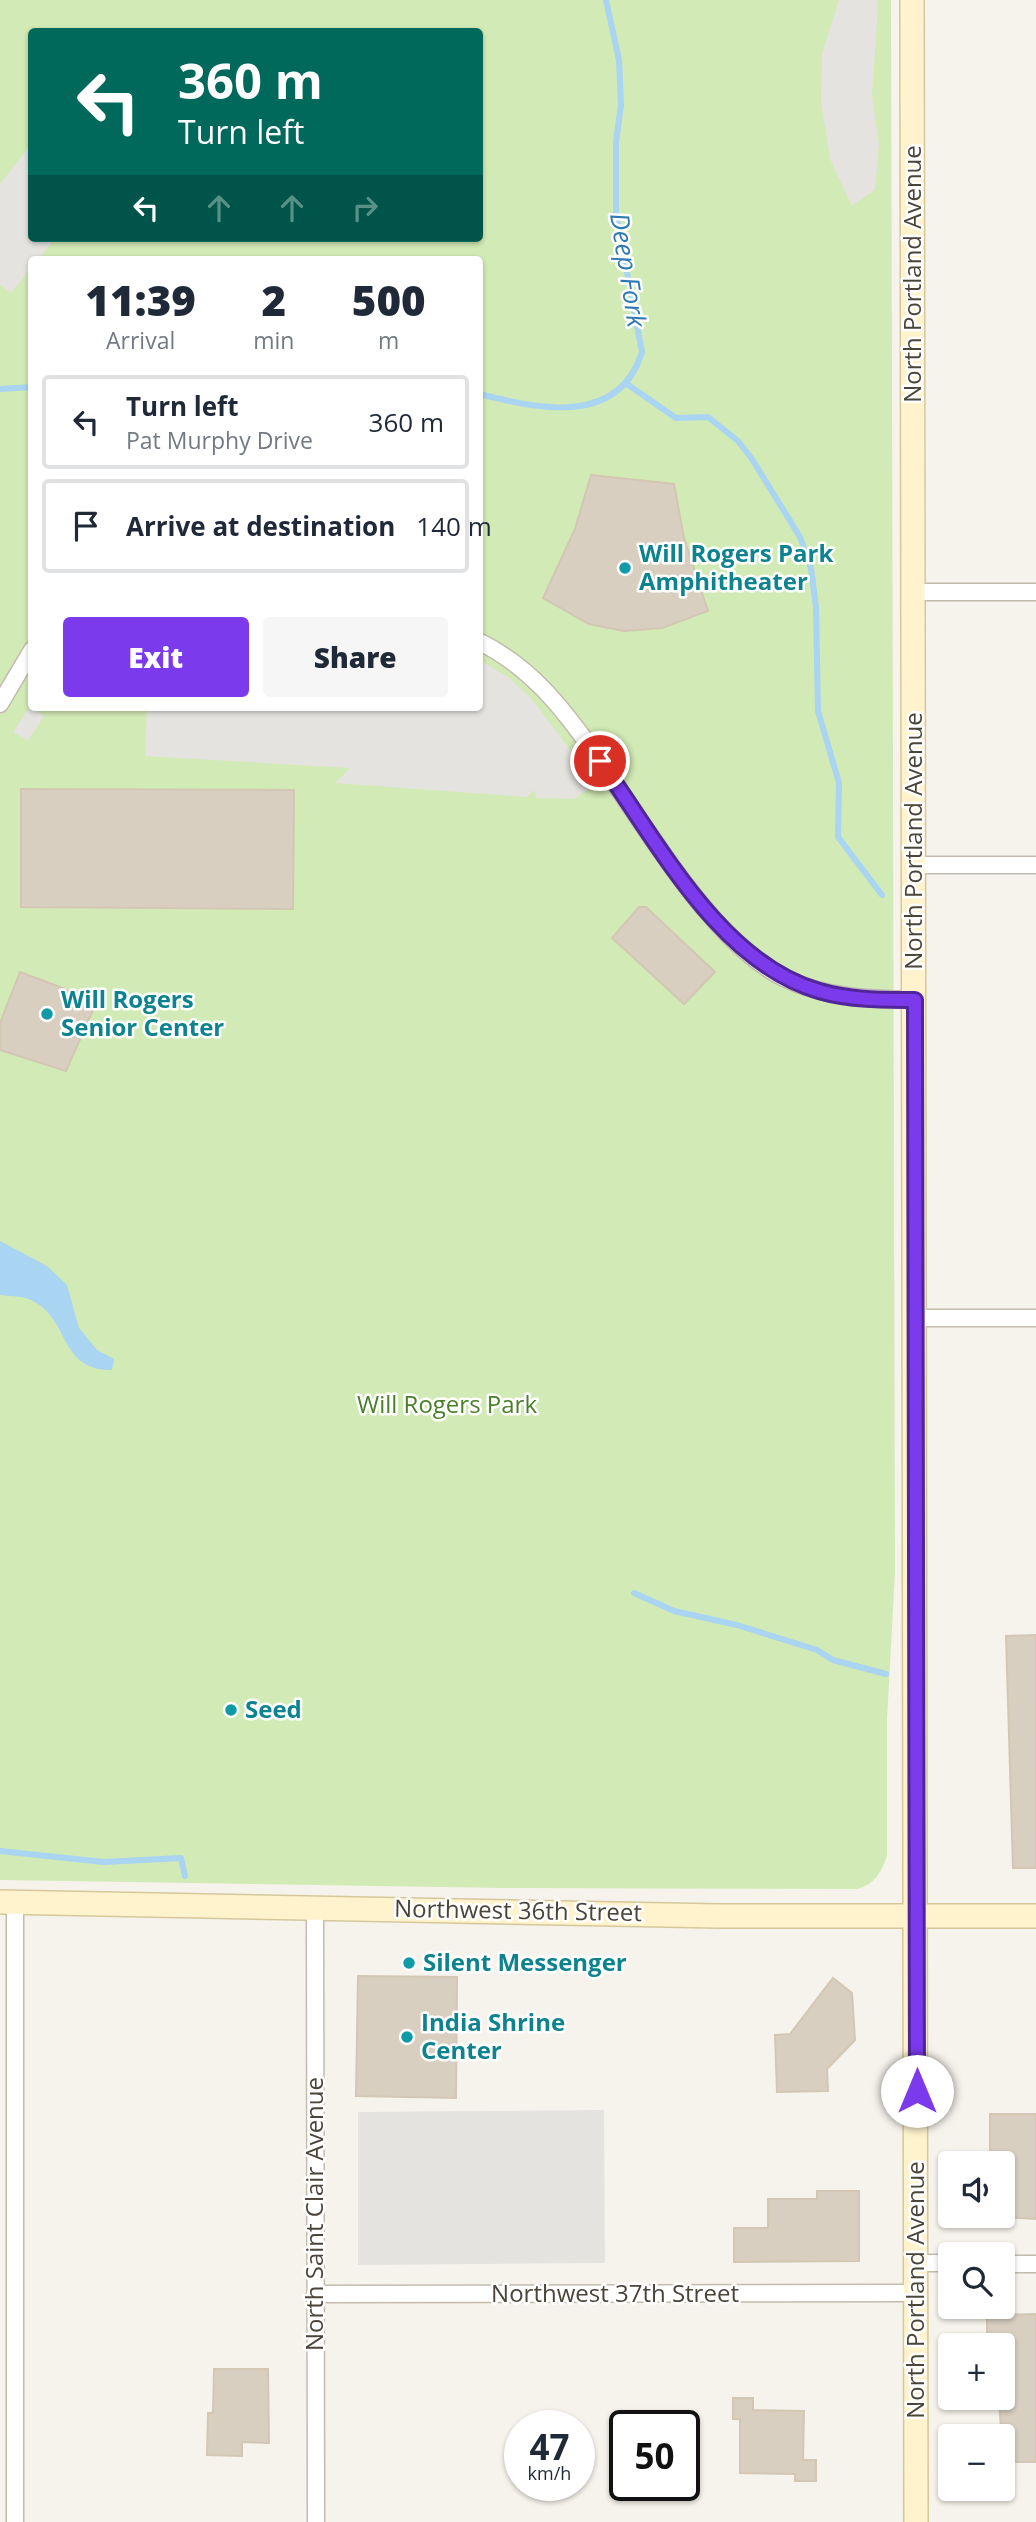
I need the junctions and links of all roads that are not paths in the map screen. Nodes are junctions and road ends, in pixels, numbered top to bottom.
1 (912, 0) edge
2 (1036, 592) edge
3 (914, 593) junction
4 (483, 644) edge
5 (28, 657) edge
6 (0, 704) edge
7 (914, 865) junction
8 (1036, 865) edge
9 (915, 1000) junction
10 (914, 1318) junction
11 (1036, 1318) edge
12 (7, 1902) edge
13 (315, 1907) junction
14 (916, 1916) junction
15 (1036, 1916) edge
16 (916, 2263) junction
17 (938, 2263) edge
18 (1015, 2264) edge
19 (1036, 2264) edge
20 (916, 2293) junction
21 (315, 2294) junction
22 (15, 2522) edge
23 (316, 2522) edge
24 (916, 2522) edge

1 - 3 main road, North Portland Avenue
2 - 3 street
3 - 7 main road, North Portland Avenue
4 - 9 street
5 - 6 street
7 - 8 street
7 - 9 main road, North Portland Avenue
9 - 10 main road, North Portland Avenue
10 - 11 street
10 - 14 main road, North Portland Avenue
12 - 13 main road, Northwest 36th Street
12 - 22 street
13 - 14 main road, Northwest 36th Street
13 - 21 street, North Saint Clair Avenue
14 - 15 main road, Northwest 36th Street
14 - 16 main road, North Portland Avenue
16 - 17 street
16 - 20 main road, North Portland Avenue
18 - 19 street
20 - 21 street, Northwest 37th Street
20 - 24 main road, North Portland Avenue
21 - 23 street, North Saint Clair Avenue

